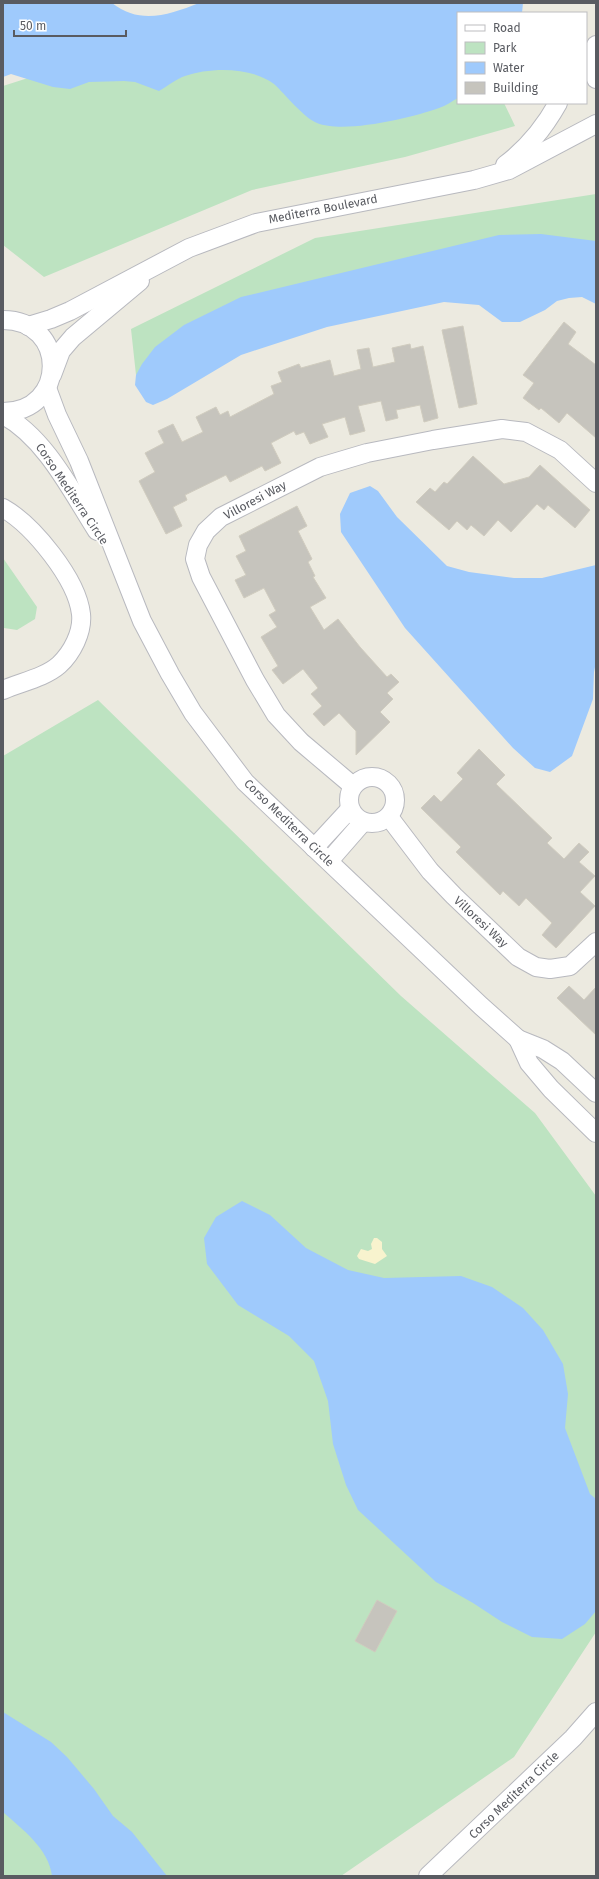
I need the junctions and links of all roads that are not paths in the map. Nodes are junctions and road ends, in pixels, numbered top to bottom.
1 (596, 44) edge
2 (587, 56) edge
3 (596, 79) edge
4 (557, 104) edge
5 (596, 124) edge
6 (490, 176) junction
7 (162, 263) junction
8 (12, 321) edge
9 (49, 381) junction
10 (3, 414) edge
11 (596, 484) edge
12 (3, 508) edge
13 (118, 562) junction
14 (3, 690) edge
15 (353, 786) junction
16 (350, 809) junction
17 (389, 817) junction
18 (363, 822) junction
19 (314, 848) junction
20 (329, 861) junction
21 (596, 942) edge
22 (518, 1039) junction
23 (596, 1093) edge
24 (596, 1133) edge
25 (596, 1712) edge
26 (428, 1876) edge

1 - 2 street
1 - 3 street
4 - 6 street, Mediterra Boulevard
5 - 6 street, Mediterra Boulevard
6 - 7 street, Mediterra Boulevard
7 - 8 street, Mediterra Boulevard
7 - 9 street, Mediterra Boulevard
8 - 9 street, Corso Mediterra Circle
9 - 10 street, Corso Mediterra Circle
9 - 13 street, Corso Mediterra Circle
10 - 13 street, Corso Mediterra Circle
11 - 15 street, Villoresi Way
12 - 14 street
13 - 19 street, Corso Mediterra Circle
15 - 16 street
15 - 17 street
16 - 18 street
16 - 19 street
17 - 18 street
17 - 21 street, Villoresi Way
18 - 20 street
19 - 20 street, Corso Mediterra Circle
20 - 22 street, Corso Mediterra Circle
22 - 23 street, Corso Mediterra Circle
22 - 24 street, Corso Mediterra Circle
25 - 26 street, Corso Mediterra Circle

